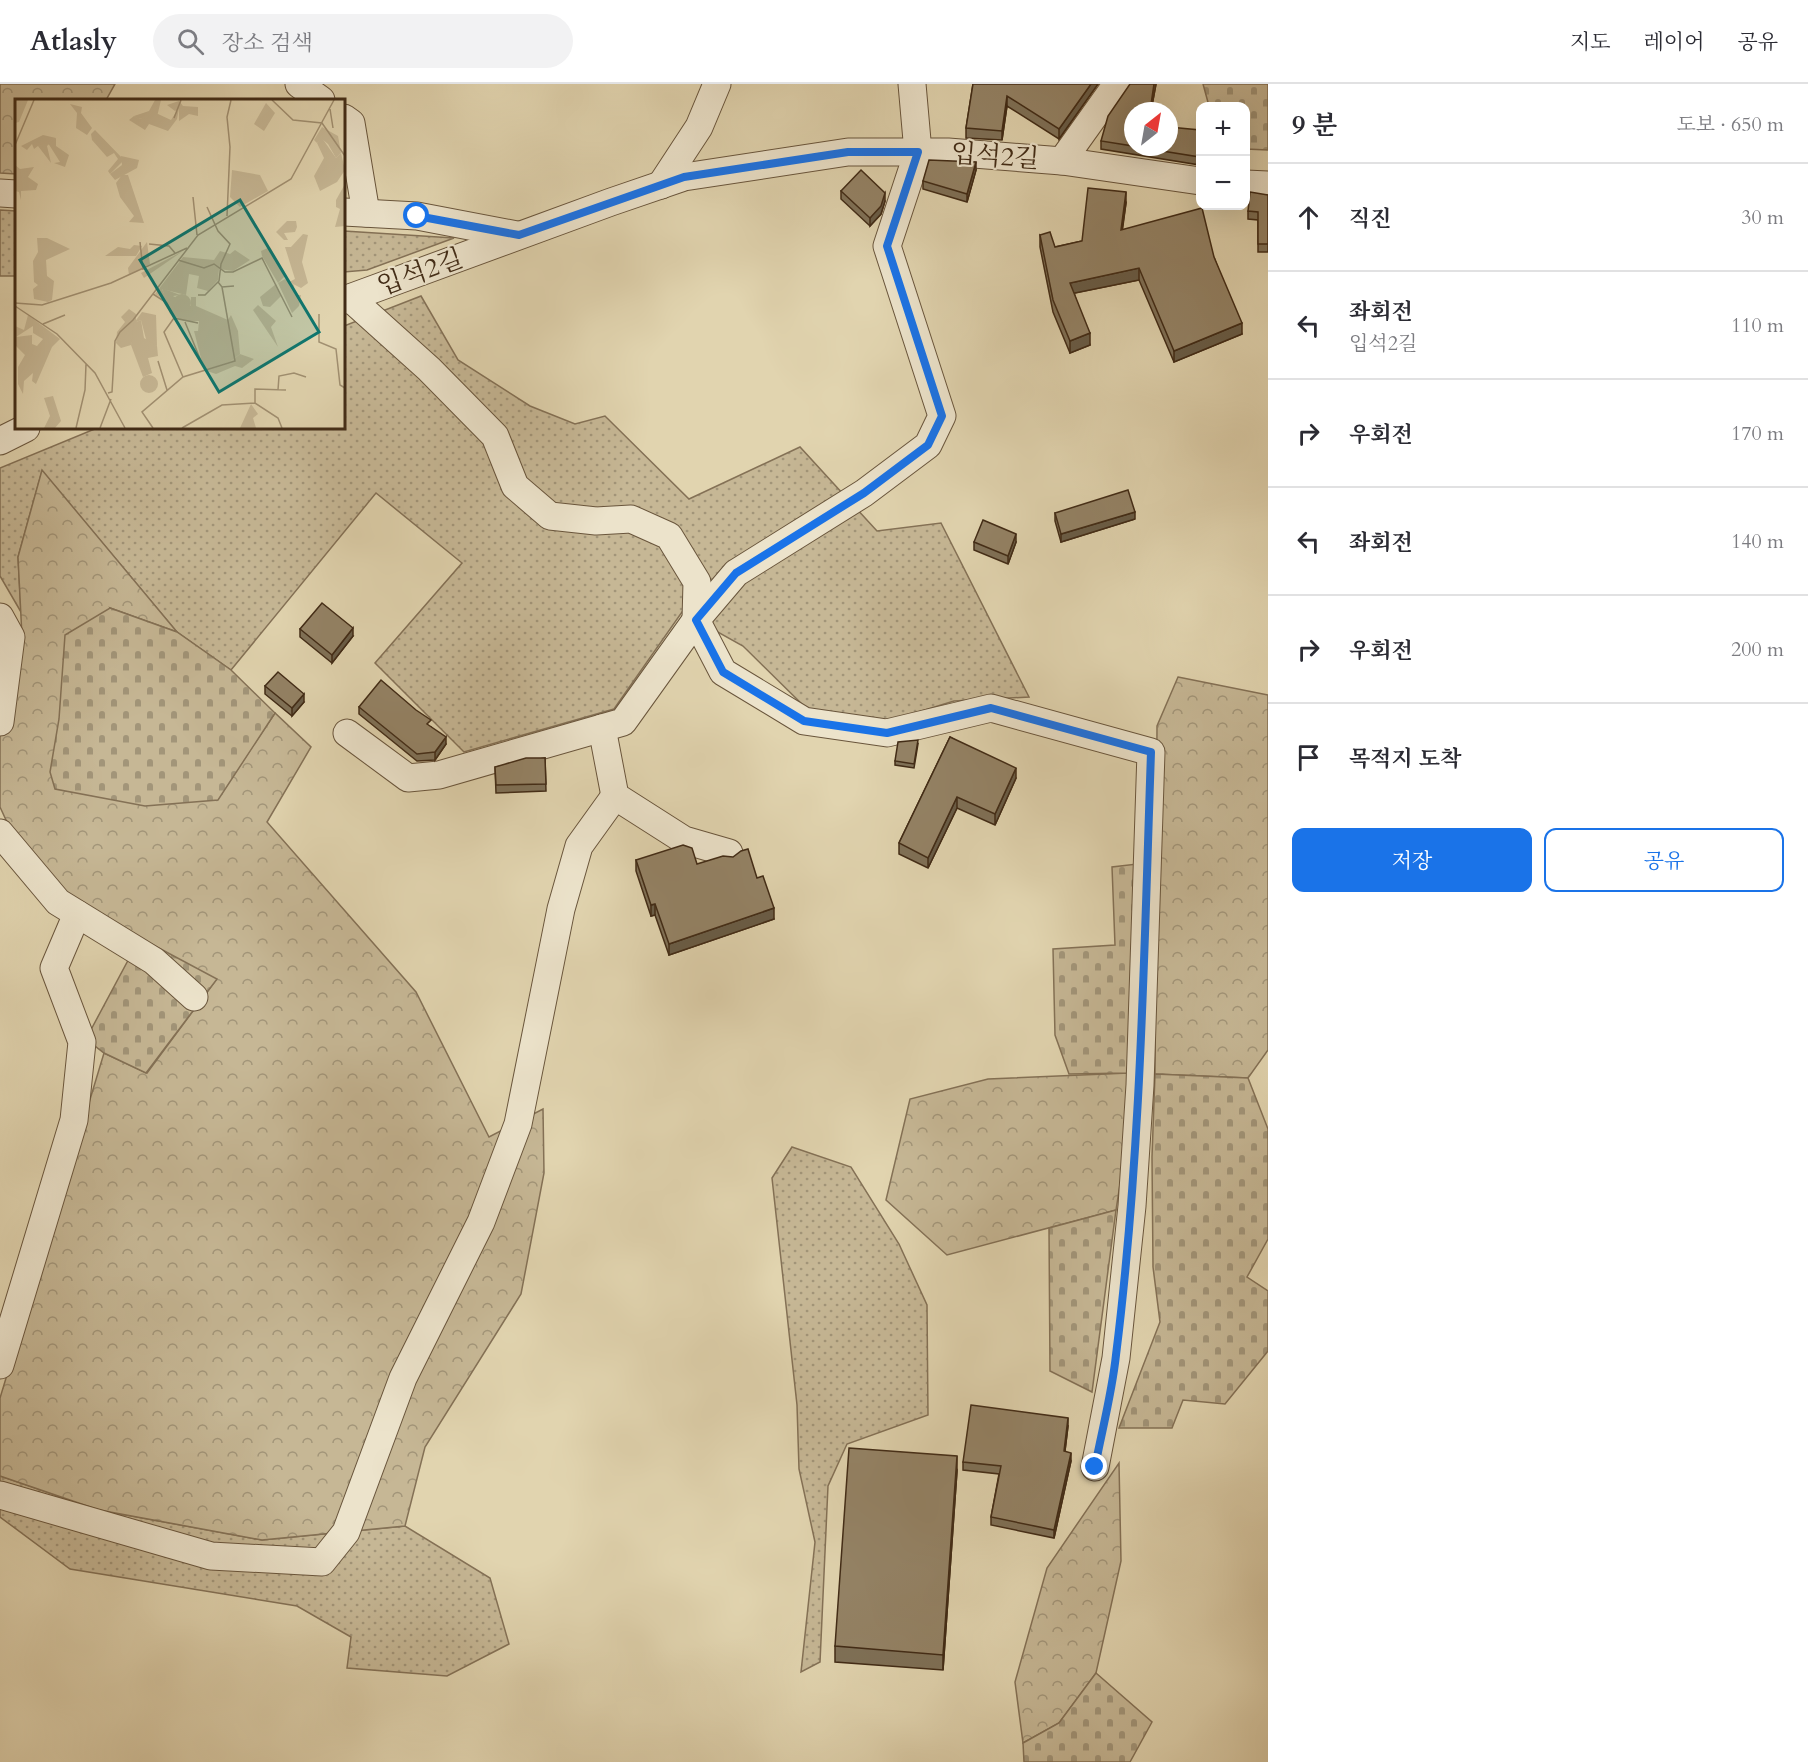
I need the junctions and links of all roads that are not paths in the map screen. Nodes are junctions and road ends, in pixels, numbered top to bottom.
1 (299, 84) edge
2 (717, 84) edge
3 (912, 84) edge
4 (1117, 84) edge
5 (320, 99) edge
6 (345, 119) edge
7 (918, 152) junction
8 (1062, 161) junction
9 (1196, 180) edge
10 (1250, 184) edge
11 (661, 185) junction
12 (1268, 185) edge
13 (0, 193) edge
14 (15, 194) edge
15 (355, 213) edge
16 (519, 235) junction
17 (347, 299) edge
18 (24, 429) edge
19 (0, 441) edge
20 (0, 617) edge
21 (696, 620) junction
22 (0, 722) edge
23 (602, 728) junction
24 (347, 733) dead end
25 (615, 796) junction
26 (0, 834) edge
27 (729, 853) dead end
28 (77, 914) junction
29 (194, 997) dead end
30 (0, 1365) edge
31 (1095, 1467) dead end
32 (0, 1495) edge

1 - 5 street
2 - 11 street
3 - 7 street
4 - 8 street
6 - 15 street
7 - 8 street, 입석2길
7 - 11 street, 입석2길
7 - 21 street
8 - 9 street, 입석2길
10 - 12 street
11 - 16 street, 입석2길
13 - 14 street
15 - 16 street
16 - 17 street, 입석2길
17 - 21 street
18 - 19 street
20 - 22 street
21 - 23 street
21 - 31 street
23 - 24 street
23 - 25 street
25 - 27 street
25 - 32 street
26 - 28 street
28 - 29 street
28 - 30 street

